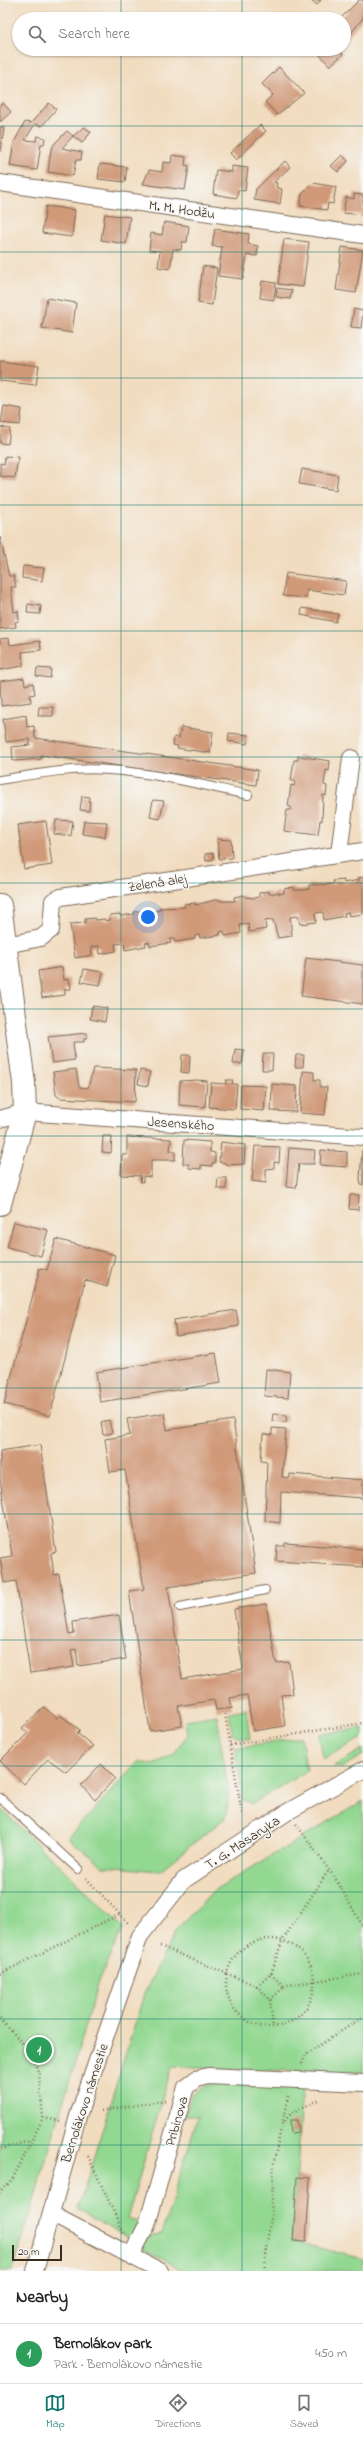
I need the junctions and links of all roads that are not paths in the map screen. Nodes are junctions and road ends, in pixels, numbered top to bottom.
1 (0, 183) edge
2 (363, 235) edge
3 (351, 758) dead end
4 (0, 780) edge
5 (248, 795) dead end
6 (363, 851) edge
7 (339, 854) junction
8 (0, 905) edge
9 (6, 945) junction
10 (25, 1112) junction
11 (0, 1119) edge
12 (363, 1137) edge
13 (0, 1204) edge
14 (265, 1590) dead end
15 (180, 1607) dead end
16 (363, 1770) edge
17 (0, 1798) edge
18 (78, 1869) road end
19 (140, 1936) joint
20 (363, 2083) edge
21 (51, 2214) junction
22 (131, 2256) junction
23 (35, 2271) edge
24 (160, 2271) edge

1 - 2 street, M. M. Hodžu
3 - 7 street
4 - 5 lane
6 - 7 street, Zelená alej
7 - 9 street, Zelená alej
8 - 9 main road
9 - 10 main road
10 - 11 street, Jesenského
10 - 12 street, Jesenského
10 - 13 main road
14 - 15 lane
16 - 19 street, T. G. Masaryka
17 - 18 lane
19 - 21 street, Bernolákovo námestie
20 - 22 street, Pribinova
21 - 22 street
21 - 23 street, Bernolákovo námestie
22 - 24 street

